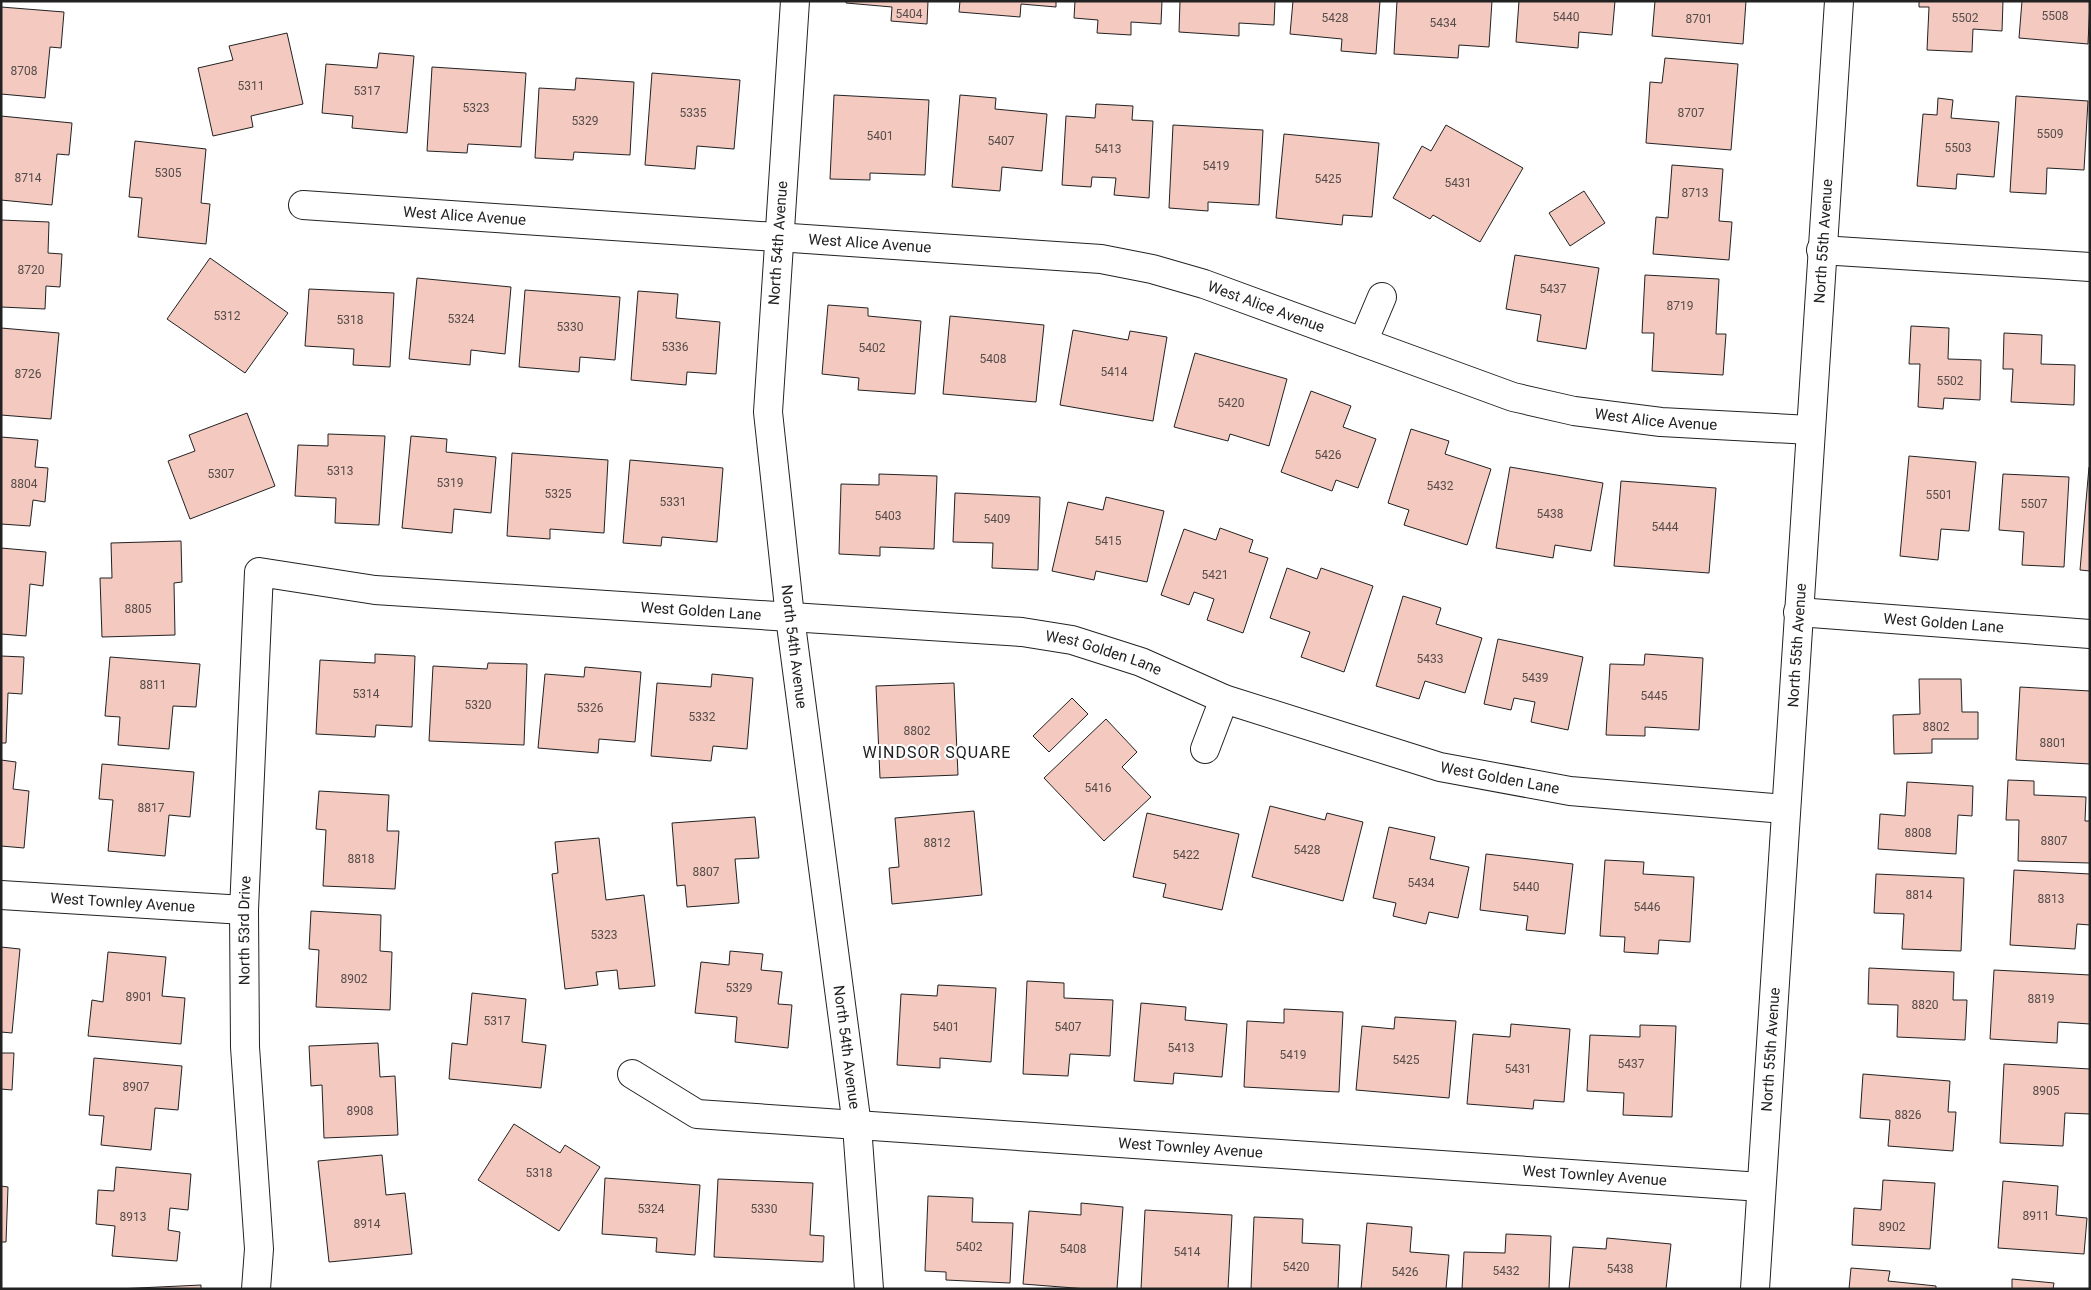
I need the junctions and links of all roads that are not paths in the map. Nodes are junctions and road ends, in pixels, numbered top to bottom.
1 (795, 1) edge
2 (1839, 1) edge
3 (303, 205) dead end
4 (778, 237) junction
5 (1821, 250) junction
6 (2090, 267) edge
7 (1382, 297) dead end
8 (1363, 342) junction
9 (1810, 430) junction
10 (259, 572) joint
11 (1798, 612) junction
12 (790, 617) junction
13 (2090, 634) edge
14 (1224, 699) junction
15 (1205, 749) dead end
16 (1785, 809) junction
17 (1, 895) edge
18 (244, 910) junction
19 (632, 1074) dead end
20 (857, 1126) junction
21 (1761, 1187) junction
22 (256, 1289) edge
23 (869, 1289) edge
24 (1755, 1289) edge

1 - 4 street, North 54th Avenue
2 - 5 street, North 55th Avenue
3 - 4 street, West Alice Avenue
4 - 8 street, West Alice Avenue
4 - 12 street, North 54th Avenue
5 - 6 street
5 - 9 street, North 55th Avenue
7 - 8 street
8 - 9 street, West Alice Avenue
9 - 11 street, North 55th Avenue
10 - 12 street, West Golden Lane
10 - 18 street, North 53rd Drive
11 - 13 street, West Golden Lane
11 - 16 street, North 55th Avenue
12 - 14 street, West Golden Lane
12 - 20 street, North 54th Avenue
14 - 15 street
14 - 16 street, West Golden Lane
16 - 21 street, North 55th Avenue
17 - 18 street, West Townley Avenue
18 - 22 street, North 53rd Drive
19 - 20 street, West Townley Avenue
20 - 21 street, West Townley Avenue
20 - 23 street, North 54th Avenue
21 - 24 street, North 55th Avenue

